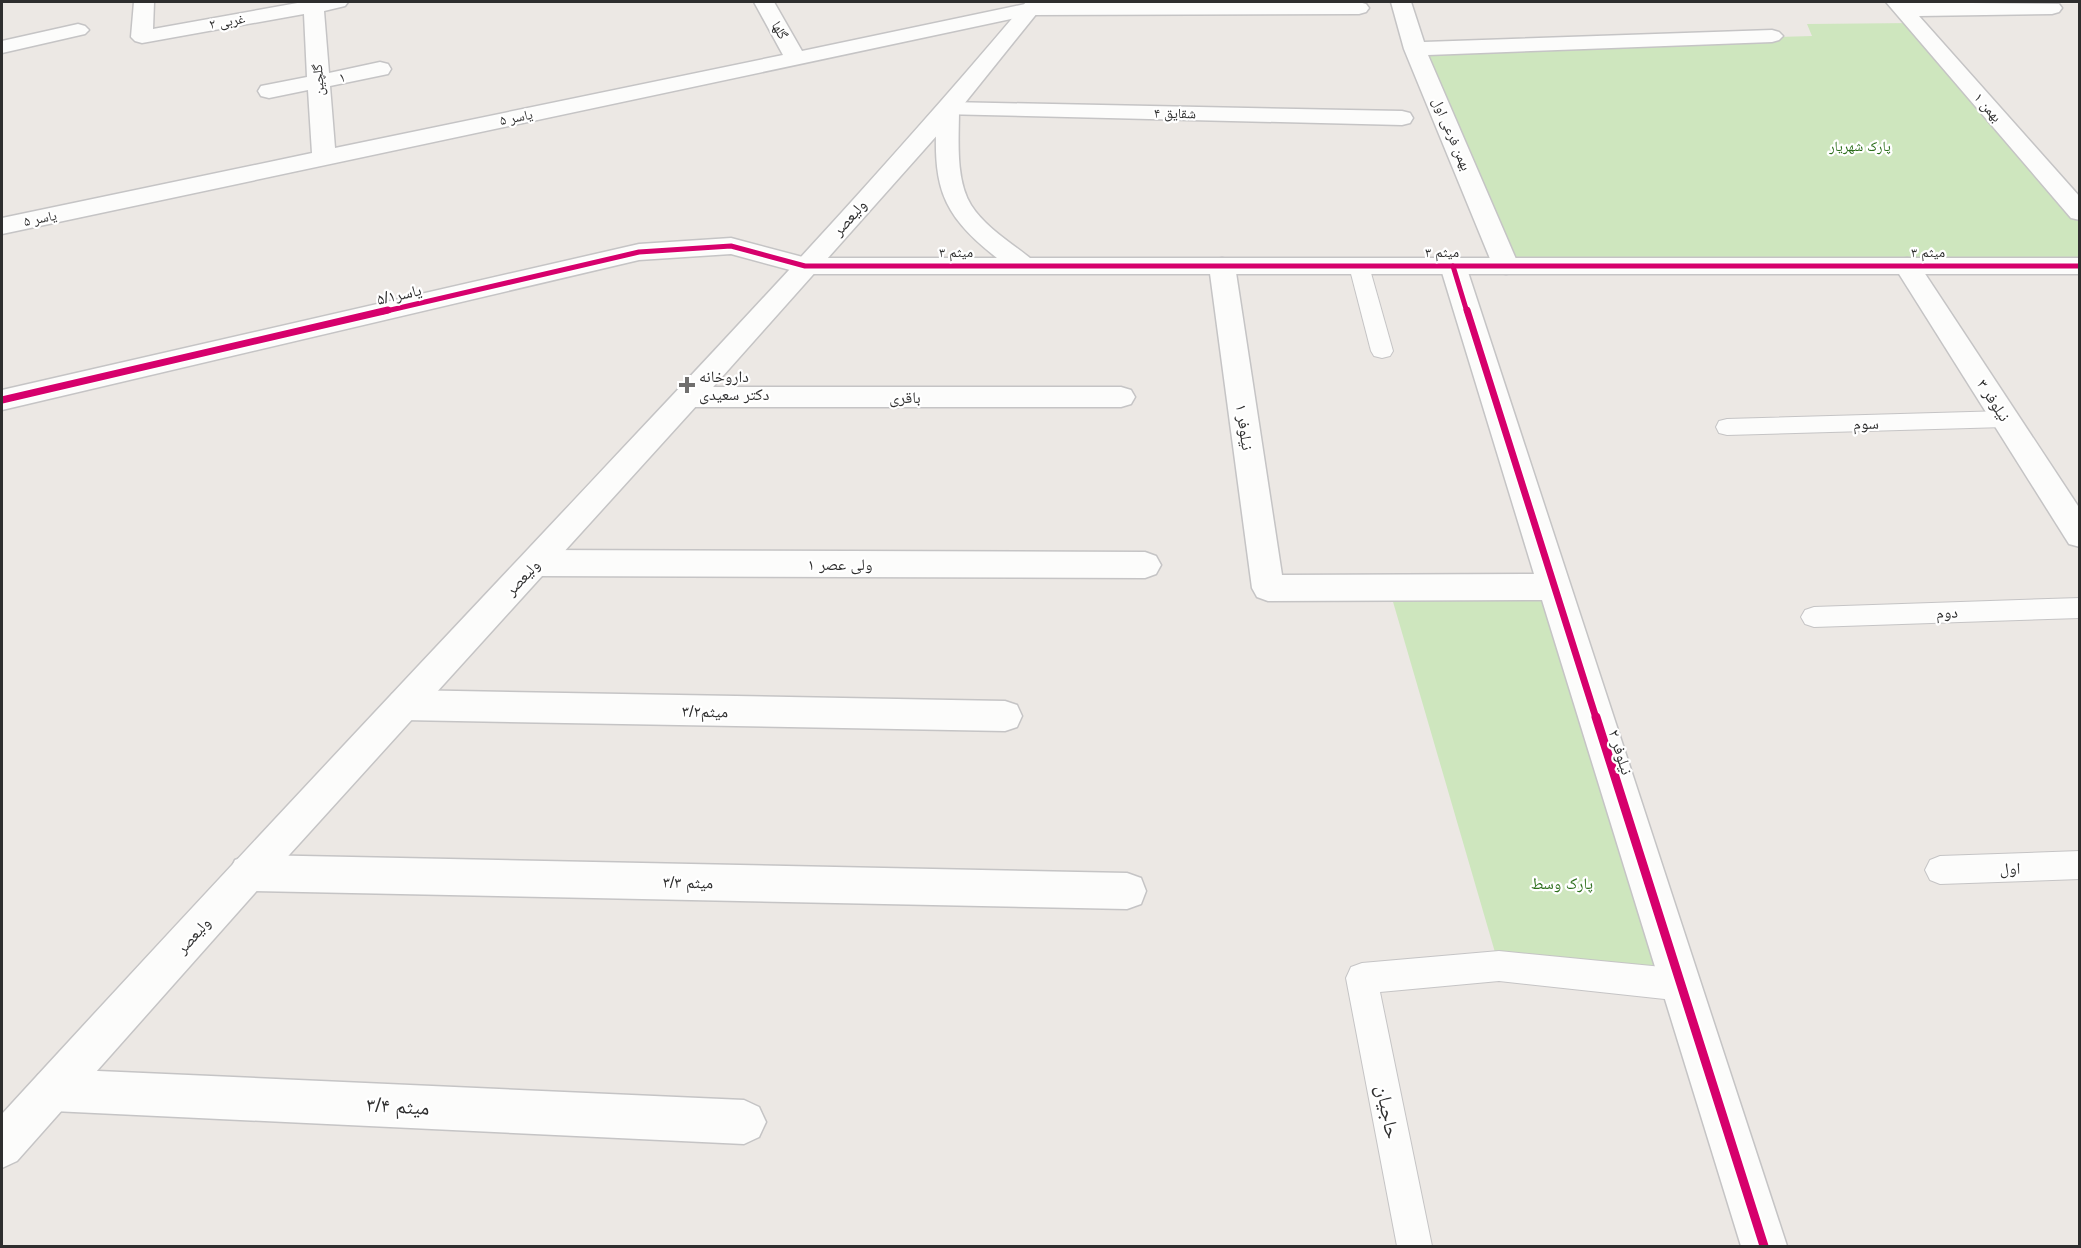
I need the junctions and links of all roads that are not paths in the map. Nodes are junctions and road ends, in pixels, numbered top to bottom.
1 (144, 2) edge
2 (338, 2) edge
3 (764, 2) edge
4 (1401, 2) edge
5 (313, 4) edge
6 (1030, 4) edge
7 (1900, 6) edge
8 (1359, 8) dead end
9 (2052, 8) dead end
10 (78, 30) dead end
11 (1772, 36) dead end
12 (2, 47) edge
13 (1415, 49) junction
14 (796, 58) junction
15 (380, 69) dead end
16 (318, 82) junction
17 (269, 90) dead end
18 (948, 109) junction
19 (1402, 118) dead end
20 (324, 158) junction
21 (2079, 213) edge
22 (2, 226) edge
23 (805, 266) junction
24 (1024, 266) junction
25 (1222, 266) junction
26 (1359, 266) junction
27 (1453, 266) junction
28 (1506, 266) junction
29 (1907, 266) junction
30 (2079, 266) edge
31 (1382, 351) dead end
32 (688, 397) junction
33 (1121, 397) dead end
34 (2, 400) edge
35 (2005, 419) junction
36 (1727, 427) dead end
37 (2079, 535) edge
38 (536, 563) junction
39 (1145, 565) dead end
40 (1552, 587) junction
41 (2079, 608) edge
42 (1814, 617) dead end
43 (404, 705) junction
44 (1005, 716) dead end
45 (2079, 866) edge
46 (1940, 870) dead end
47 (248, 873) junction
48 (1127, 891) dead end
49 (1683, 985) junction
50 (53, 1090) junction
51 (744, 1122) dead end
52 (2, 1146) edge
53 (1414, 1246) edge
54 (1764, 1246) edge

1 - 5 street, ۲ غربی
2 - 5 street, ۲ غربی
3 - 14 street, گلها
4 - 13 street, بهمن فرعی اول
5 - 16 street, گلچین
6 - 8 street, یاسر ۵
6 - 14 street, یاسر ۵
6 - 18 street, ولیعصر
7 - 9 street
7 - 21 street, بهمن ۱
10 - 12 street
11 - 13 street
13 - 28 street, بهمن فرعی اول
14 - 20 street, یاسر ۵
15 - 16 street, ۱
16 - 17 street, ۱
16 - 20 street, گلچین
18 - 19 street, شقایق ۴
18 - 23 street, ولیعصر
18 - 24 street
20 - 22 street, یاسر ۵
23 - 24 street, میثم ۳
23 - 32 street, ولیعصر
23 - 34 street, یاسر۵/۱
24 - 25 street, میثم ۳
25 - 26 street, میثم ۳
25 - 40 street, نیلوفر ۱
26 - 27 street, میثم ۳
26 - 31 lane
27 - 28 street, میثم ۳
27 - 40 street, نیلوفر ۲
28 - 29 street, میثم ۳
29 - 30 street, میثم ۳
29 - 35 street, نیلوفر ۳
32 - 33 street, باقری
32 - 38 street, ولیعصر
35 - 36 lane, سوم
35 - 37 street, نیلوفر ۳
38 - 39 street, ولی عصر ۱
38 - 43 street, ولیعصر
40 - 49 street, نیلوفر ۲
41 - 42 lane, دوم
43 - 44 street, میثم۳/۲
43 - 47 street, ولیعصر
45 - 46 lane, اول
47 - 48 street, میثم ۳/۳
47 - 50 street, ولیعصر
49 - 53 lane, حاجیان
49 - 54 street, نیلوفر ۲
50 - 51 street, میثم ۳/۴
50 - 52 street, ولیعصر

